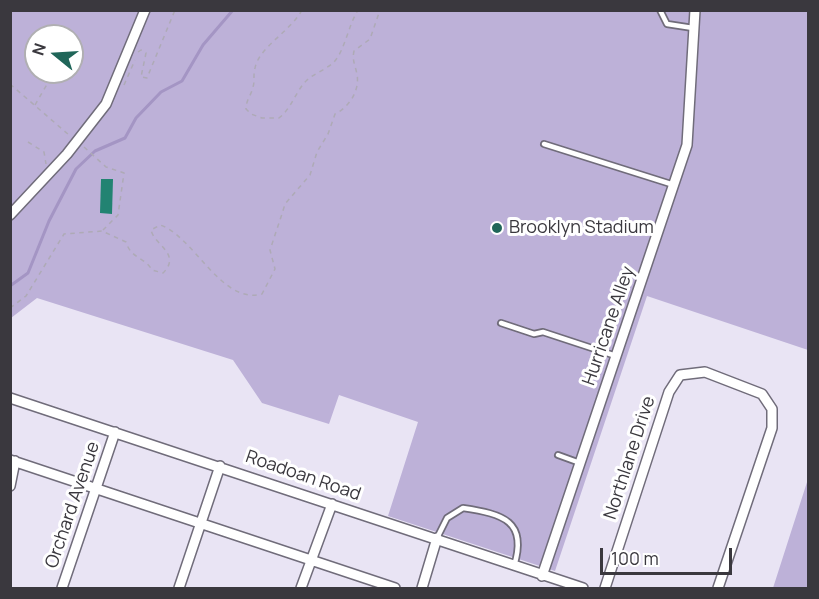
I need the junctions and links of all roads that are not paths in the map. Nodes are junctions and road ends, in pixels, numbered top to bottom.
1 (145, 10) edge
2 (660, 10) edge
3 (694, 10) edge
4 (693, 28) junction
5 (544, 144) dead end
6 (674, 185) junction
7 (10, 215) edge
8 (501, 323) dead end
9 (616, 356) junction
10 (10, 398) edge
11 (115, 432) junction
12 (558, 455) dead end
13 (13, 460) edge
14 (580, 463) junction
15 (220, 466) junction
16 (10, 486) edge
17 (97, 489) junction
18 (332, 504) junction
19 (201, 524) junction
20 (437, 538) junction
21 (310, 560) junction
22 (514, 566) junction
23 (546, 577) junction
24 (62, 588) edge
25 (179, 588) edge
26 (301, 588) edge
27 (395, 588) edge
28 (422, 588) edge
29 (546, 588) edge
30 (583, 588) edge
31 (604, 588) edge
32 (718, 588) edge

1 - 7 street
2 - 4 lane
3 - 4 street, Hurricane Alley
4 - 6 street, Hurricane Alley
5 - 6 lane
6 - 9 street, Hurricane Alley
8 - 9 lane
9 - 14 street, Hurricane Alley
10 - 11 street, Roadoan Road
11 - 15 street, Roadoan Road
11 - 17 street, Orchard Avenue
12 - 14 lane
13 - 16 street
13 - 17 street
14 - 23 street, Hurricane Alley
15 - 18 street, Roadoan Road
15 - 19 street
17 - 19 street
17 - 24 street, Orchard Avenue
18 - 20 street, Roadoan Road
18 - 21 street
19 - 21 street
19 - 25 street
20 - 22 street, Roadoan Road
20 - 22 lane
20 - 28 street
21 - 26 street
21 - 27 street
22 - 23 street, Roadoan Road
23 - 29 street, Hurricane Alley
23 - 30 street, Roadoan Road
31 - 32 street, Northlane Drive

